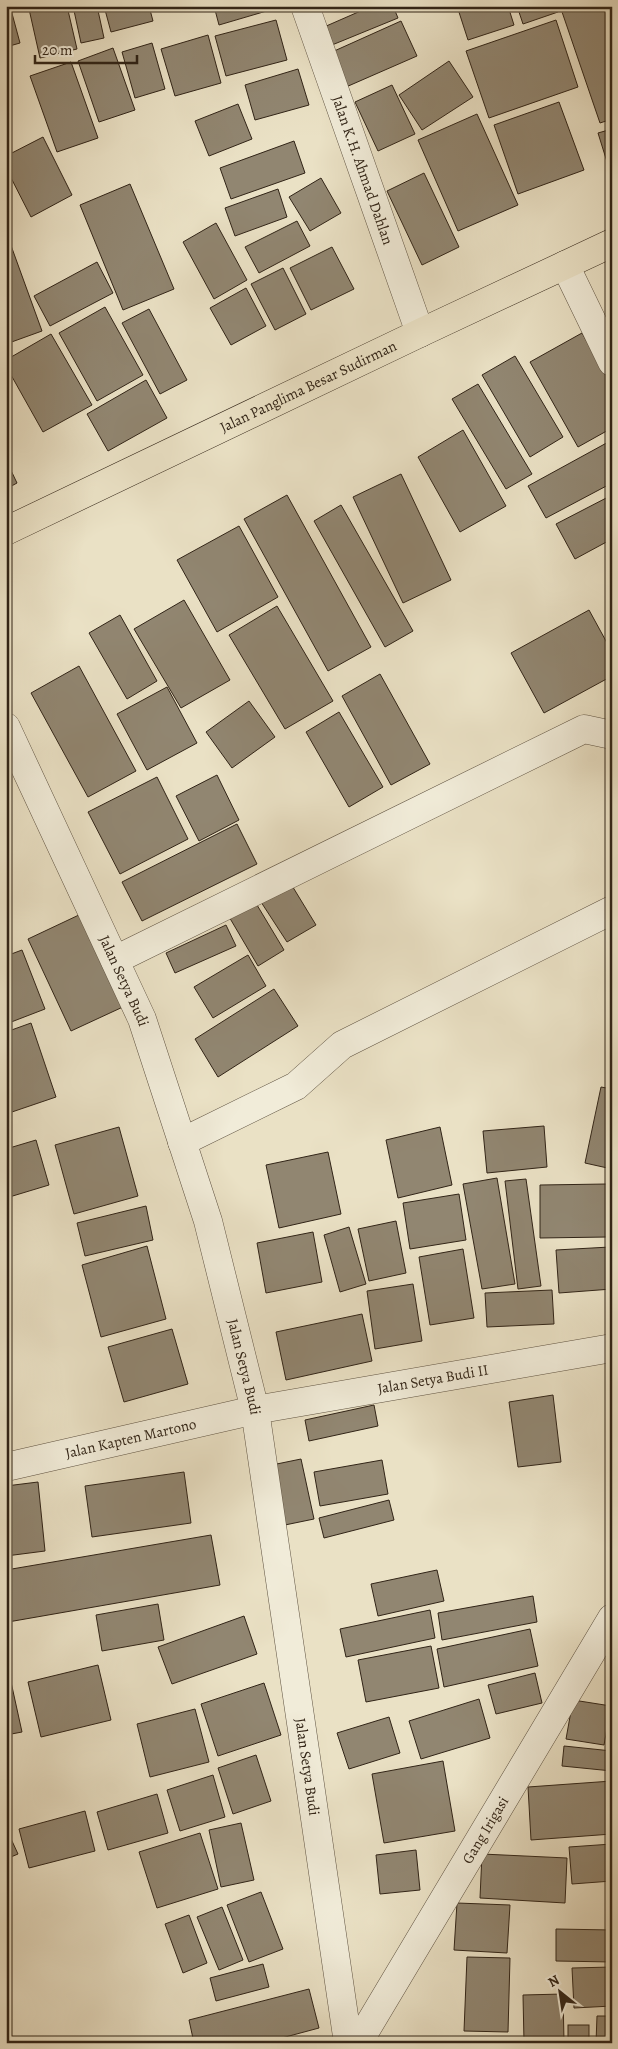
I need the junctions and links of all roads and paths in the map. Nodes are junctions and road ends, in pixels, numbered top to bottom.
1 (305, 6) edge
2 (612, 243) edge
3 (565, 265) junction
4 (420, 333) junction
5 (612, 362) edge
6 (6, 531) edge
7 (6, 727) edge
8 (612, 735) edge
9 (612, 910) edge
10 (115, 960) junction
11 (182, 1142) junction
12 (612, 1348) edge
13 (255, 1410) junction
14 (6, 1467) edge
15 (612, 1618) edge
16 (348, 2043) edge
17 (358, 2043) edge

1 - 4 street, Jalan K.H. Ahmad Dahlan
2 - 3 main road, Jalan Panglima Besar Sudirman
3 - 4 main road, Jalan Panglima Besar Sudirman
3 - 5 street
4 - 6 main road, Jalan Panglima Besar Sudirman
7 - 10 street, Jalan Setya Budi
8 - 10 street
9 - 11 street
10 - 11 street, Jalan Setya Budi
11 - 13 street, Jalan Setya Budi
12 - 13 street, Jalan Setya Budi II
13 - 14 street, Jalan Kapten Martono
13 - 16 street, Jalan Setya Budi
15 - 17 street, Gang Irigasi

